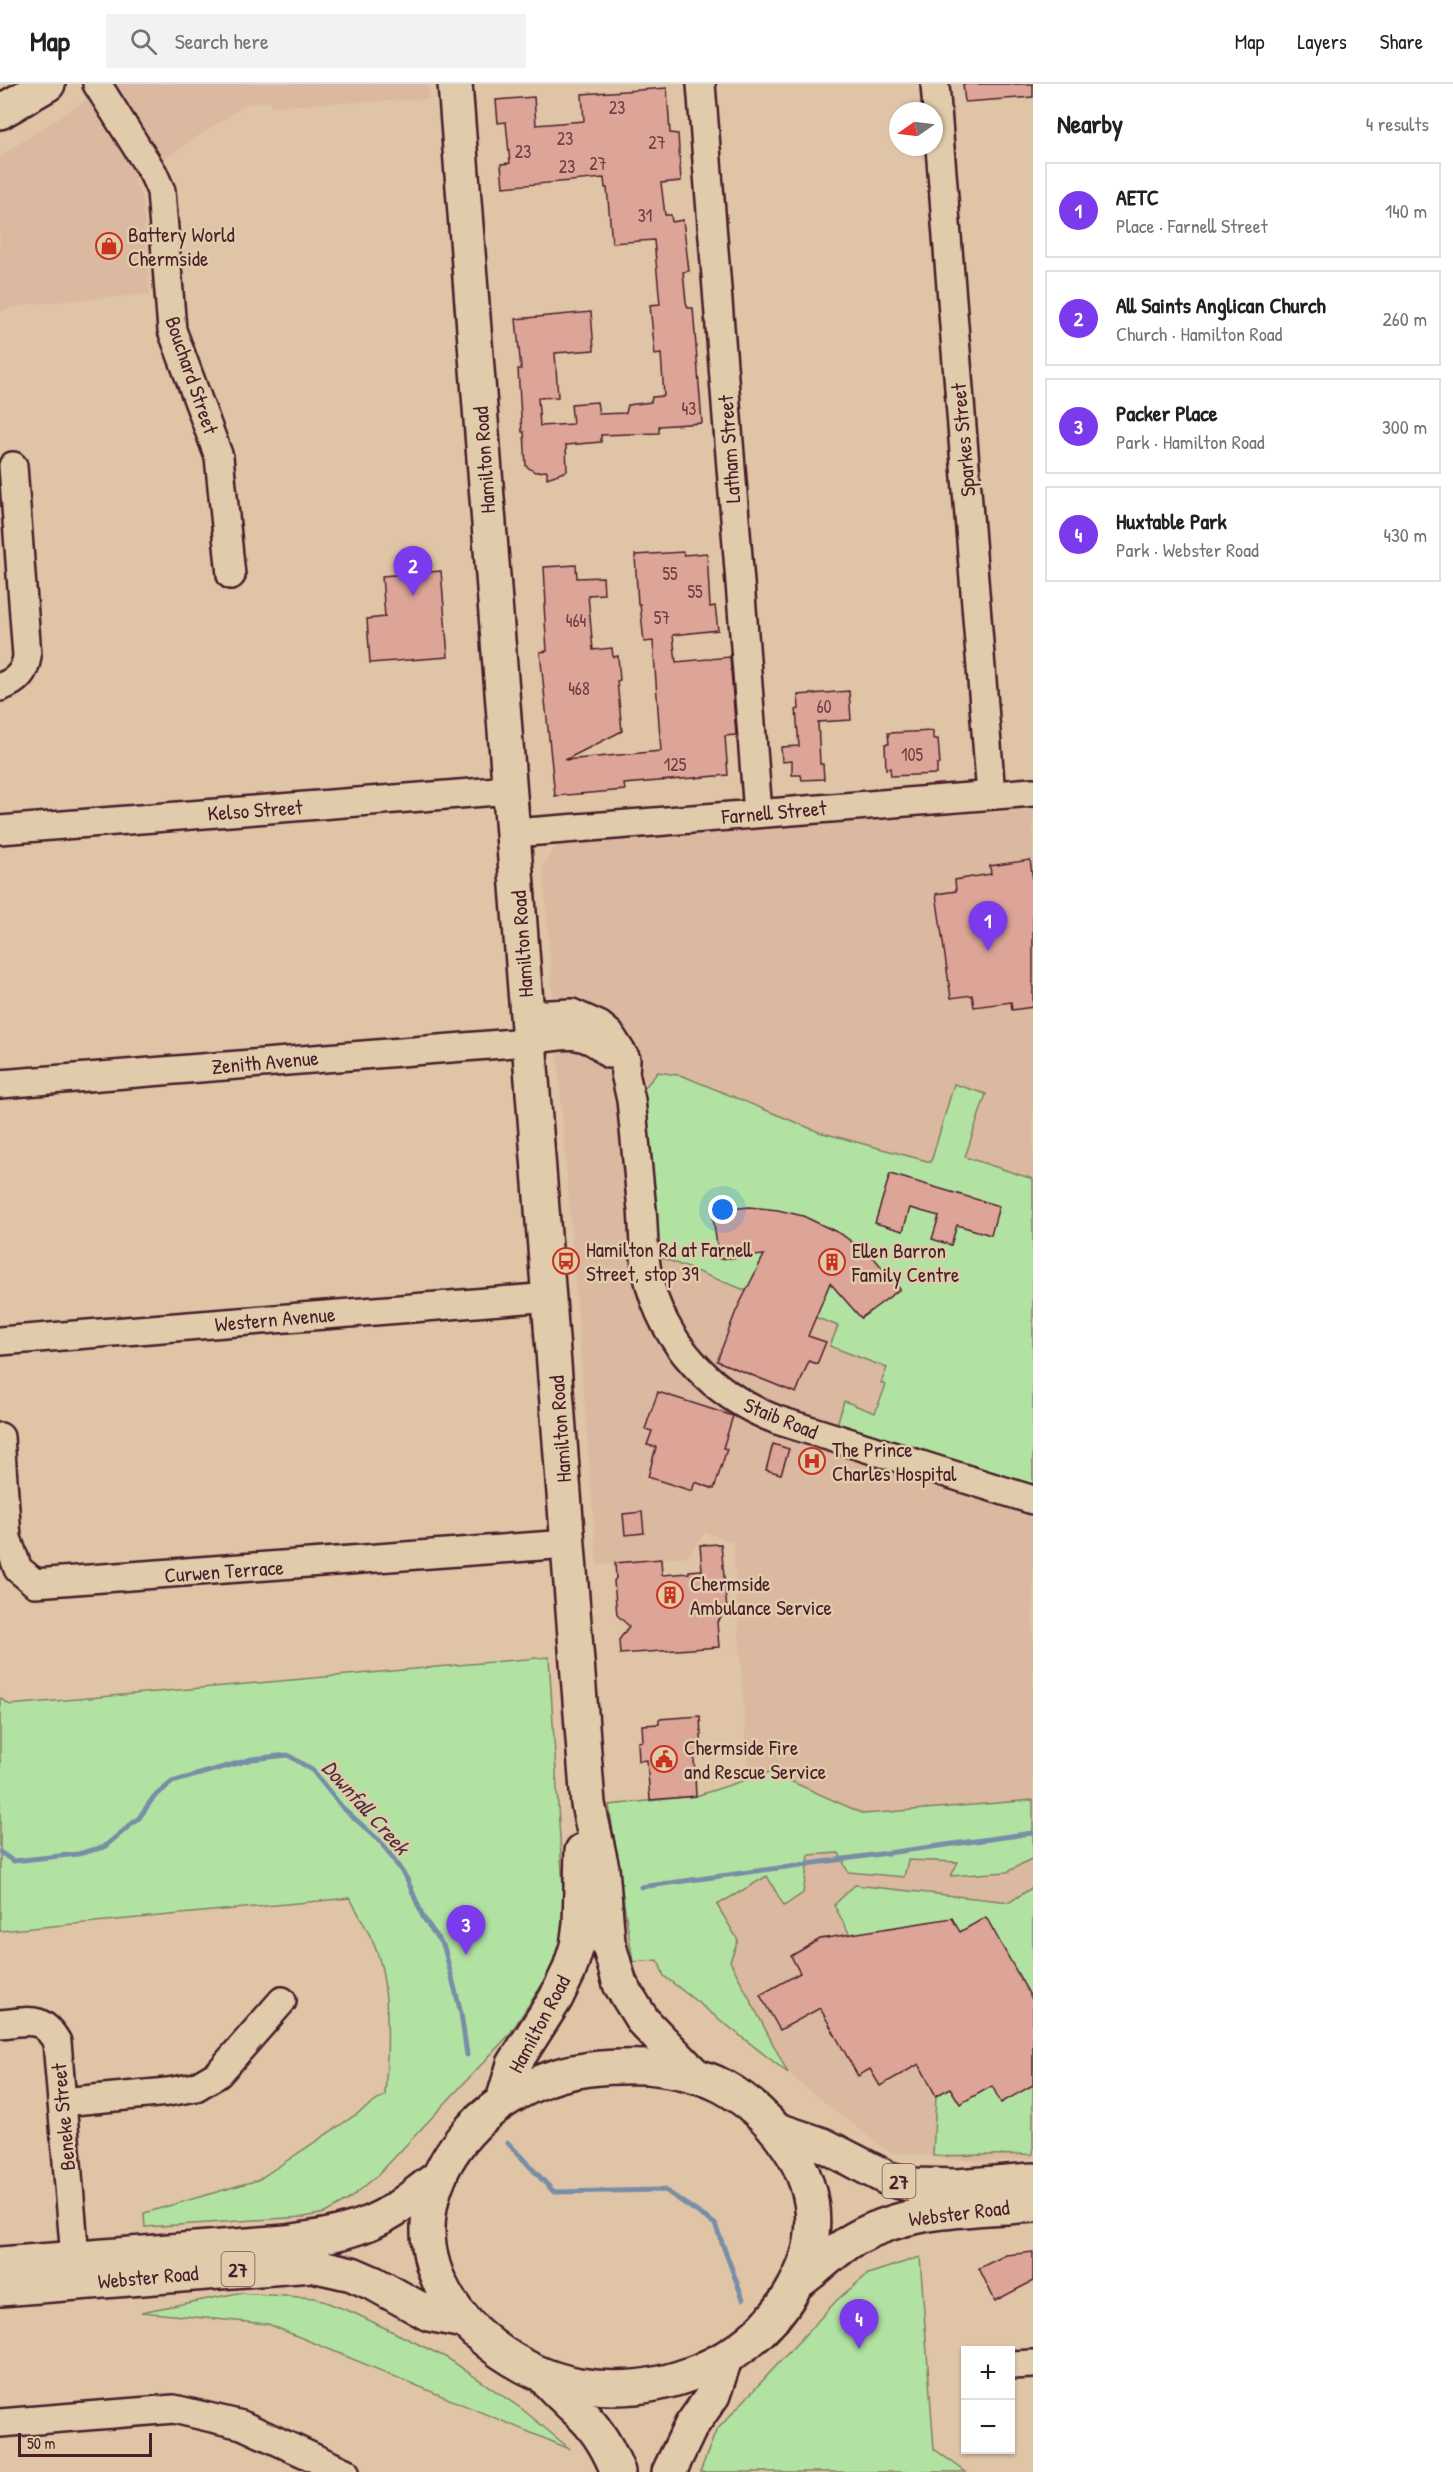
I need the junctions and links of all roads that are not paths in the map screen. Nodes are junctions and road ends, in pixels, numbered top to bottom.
1 (48, 84) edge
2 (97, 84) edge
3 (455, 84) edge
4 (701, 84) edge
5 (935, 84) edge
6 (0, 112) edge
7 (13, 466) dead end
8 (231, 575) dead end
9 (0, 687) edge
10 (510, 790) junction
11 (1033, 792) edge
12 (991, 795) junction
13 (758, 813) junction
14 (0, 830) edge
15 (514, 833) junction
16 (529, 1028) junction
17 (0, 1084) edge
18 (550, 1298) junction
19 (0, 1341) edge
20 (0, 1437) edge
21 (1033, 1500) edge
22 (568, 1544) junction
23 (588, 1804) junction
24 (282, 2001) dead end
25 (0, 2024) edge
26 (696, 2076) junction
27 (503, 2101) junction
28 (62, 2102) junction
29 (775, 2129) junction
30 (440, 2176) junction
31 (1033, 2180) edge
32 (1033, 2205) edge
33 (75, 2258) junction
34 (0, 2264) edge
35 (796, 2284) junction
36 (0, 2289) edge
37 (464, 2320) junction
38 (725, 2359) junction
39 (1033, 2364) edge
40 (1015, 2365) edge
41 (544, 2377) junction
42 (0, 2423) edge
43 (345, 2472) edge
44 (618, 2472) edge
45 (669, 2472) edge

1 - 6 main road
2 - 8 street, Bouchard Street
3 - 10 main road, Hamilton Road
4 - 13 street, Latham Street
5 - 12 street, Sparkes Street
7 - 9 street
10 - 14 street, Kelso Street
10 - 15 main road, Hamilton Road
11 - 12 street, Farnell Street
12 - 13 street, Farnell Street
13 - 15 street, Farnell Street
15 - 16 main road, Hamilton Road
16 - 17 street, Zenith Avenue
16 - 18 main road, Hamilton Road
16 - 21 street, Staib Road
18 - 19 street, Western Avenue
18 - 22 main road, Hamilton Road
20 - 22 street, Curwen Terrace
22 - 23 main road, Hamilton Road
23 - 26 main road, Hamilton Road
23 - 27 main road, Hamilton Road
24 - 28 street
25 - 28 street, Beneke Street
26 - 27 main road, 27
26 - 29 main road, 27
27 - 30 main road, 27
28 - 33 street, Beneke Street
29 - 31 main road, Webster Road / 27
29 - 35 main road
30 - 33 main road, Webster Road / 27
30 - 37 main road
32 - 35 main road, Webster Road / 27
33 - 34 main road, Webster Road / 27
35 - 38 main road, 27
36 - 37 main road, Webster Road / 27
37 - 41 main road, 27
38 - 41 main road, 27
38 - 45 main road
39 - 40 street
41 - 44 main road
42 - 43 street

